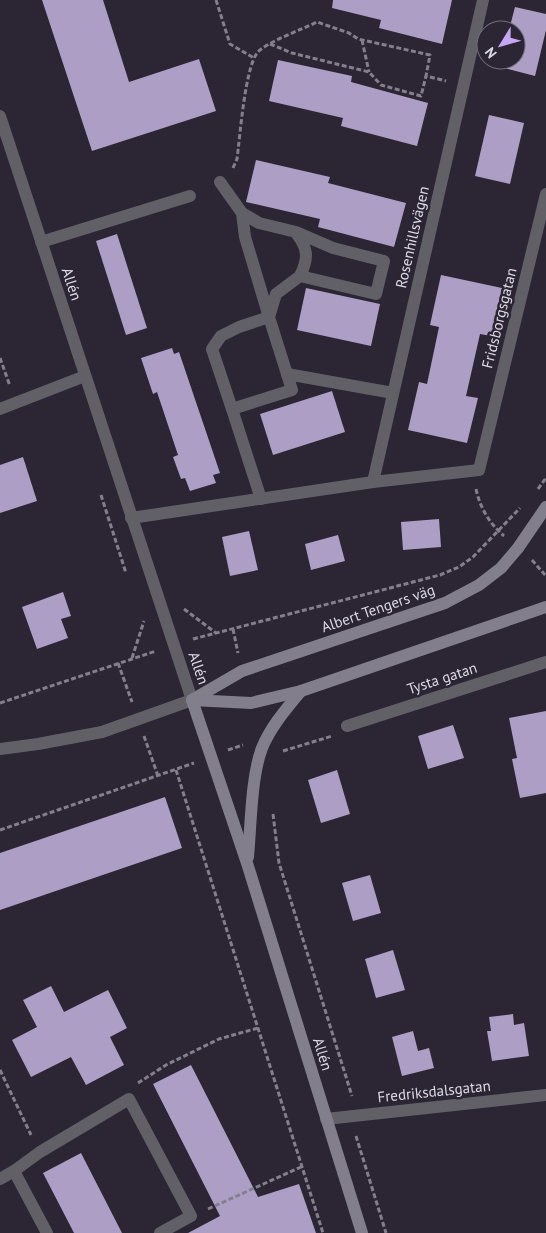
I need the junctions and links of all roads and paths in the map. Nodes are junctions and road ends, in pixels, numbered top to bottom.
1 (216, 0) edge
2 (483, 0) edge
3 (362, 40) junction
4 (270, 44) junction
5 (254, 58) junction
6 (369, 72) junction
7 (426, 76) junction
8 (463, 85) junction
9 (0, 116) edge
10 (220, 182) joint
11 (546, 194) edge
12 (190, 196) dead end
13 (242, 213) junction
14 (296, 232) junction
15 (41, 242) junction
16 (300, 276) junction
17 (269, 318) junction
18 (0, 358) edge
19 (288, 374) junction
20 (85, 376) junction
21 (394, 393) junction
22 (15, 403) junction
23 (0, 409) edge
24 (232, 409) junction
25 (479, 470) junction
26 (373, 482) junction
27 (261, 499) junction
28 (546, 507) edge
29 (131, 518) junction
30 (498, 530) junction
31 (518, 548) junction
32 (545, 574) edge
33 (546, 606) edge
34 (216, 633) dead end
35 (132, 658) dead end
36 (546, 662) edge
37 (301, 691) junction
38 (192, 700) junction
39 (0, 703) edge
40 (347, 726) joint
41 (262, 747) junction
42 (0, 749) edge
43 (284, 751) junction
44 (281, 758) dead end
45 (273, 814) dead end
46 (0, 830) edge
47 (247, 863) junction
48 (258, 1028) junction
49 (0, 1070) edge
50 (546, 1094) edge
51 (129, 1099) junction
52 (350, 1116) junction
53 (326, 1119) junction
54 (40, 1152) junction
55 (301, 1167) junction
56 (14, 1171) junction
57 (0, 1179) edge
58 (192, 1216) junction
59 (47, 1233) edge
60 (160, 1233) edge
61 (323, 1233) edge
62 (362, 1233) edge
63 (386, 1233) edge

1 - 5 path
2 - 8 street, Rosenhillsvägen
3 - 4 path
3 - 6 path
3 - 7 path
4 - 5 path
4 - 6 path
5 - 10 path
6 - 7 path
7 - 8 path
8 - 21 street, Rosenhillsvägen
9 - 15 street, Allén
10 - 13 street
11 - 25 street, Fridsborgsgatan
12 - 15 street
13 - 14 street
13 - 17 street
14 - 16 street
14 - 16 street
15 - 20 street, Allén
16 - 17 street
17 - 19 street
17 - 24 street
18 - 22 path
19 - 21 street
19 - 24 street
20 - 22 street
20 - 29 street, Allén
21 - 26 street, Rosenhillsvägen
22 - 23 street
24 - 27 street
25 - 26 street
25 - 30 path
26 - 27 street
27 - 29 street
28 - 31 main road, Albert Tengers väg
29 - 38 street, Allén
30 - 31 path
30 - 34 path
31 - 32 path
31 - 38 main road, Albert Tengers väg
33 - 37 main road, Albert Tengers väg
35 - 39 path
36 - 40 street, Tysta gatan
37 - 38 main road, Albert Tengers väg
37 - 41 main road
38 - 42 street, Albert Tengers väg
38 - 47 main road, Allén
40 - 43 path
41 - 43 path
41 - 47 main road
43 - 44 path
45 - 52 path
46 - 48 path
47 - 53 main road, Allén
48 - 51 path
48 - 55 path
49 - 54 path
50 - 52 street, Fredriksdalsgatan
51 - 54 street
51 - 58 street
52 - 53 street, Fredriksdalsgatan
52 - 63 path
53 - 62 main road, Allén
54 - 56 street
55 - 58 path
55 - 61 path
56 - 57 street
56 - 59 street
58 - 60 street

